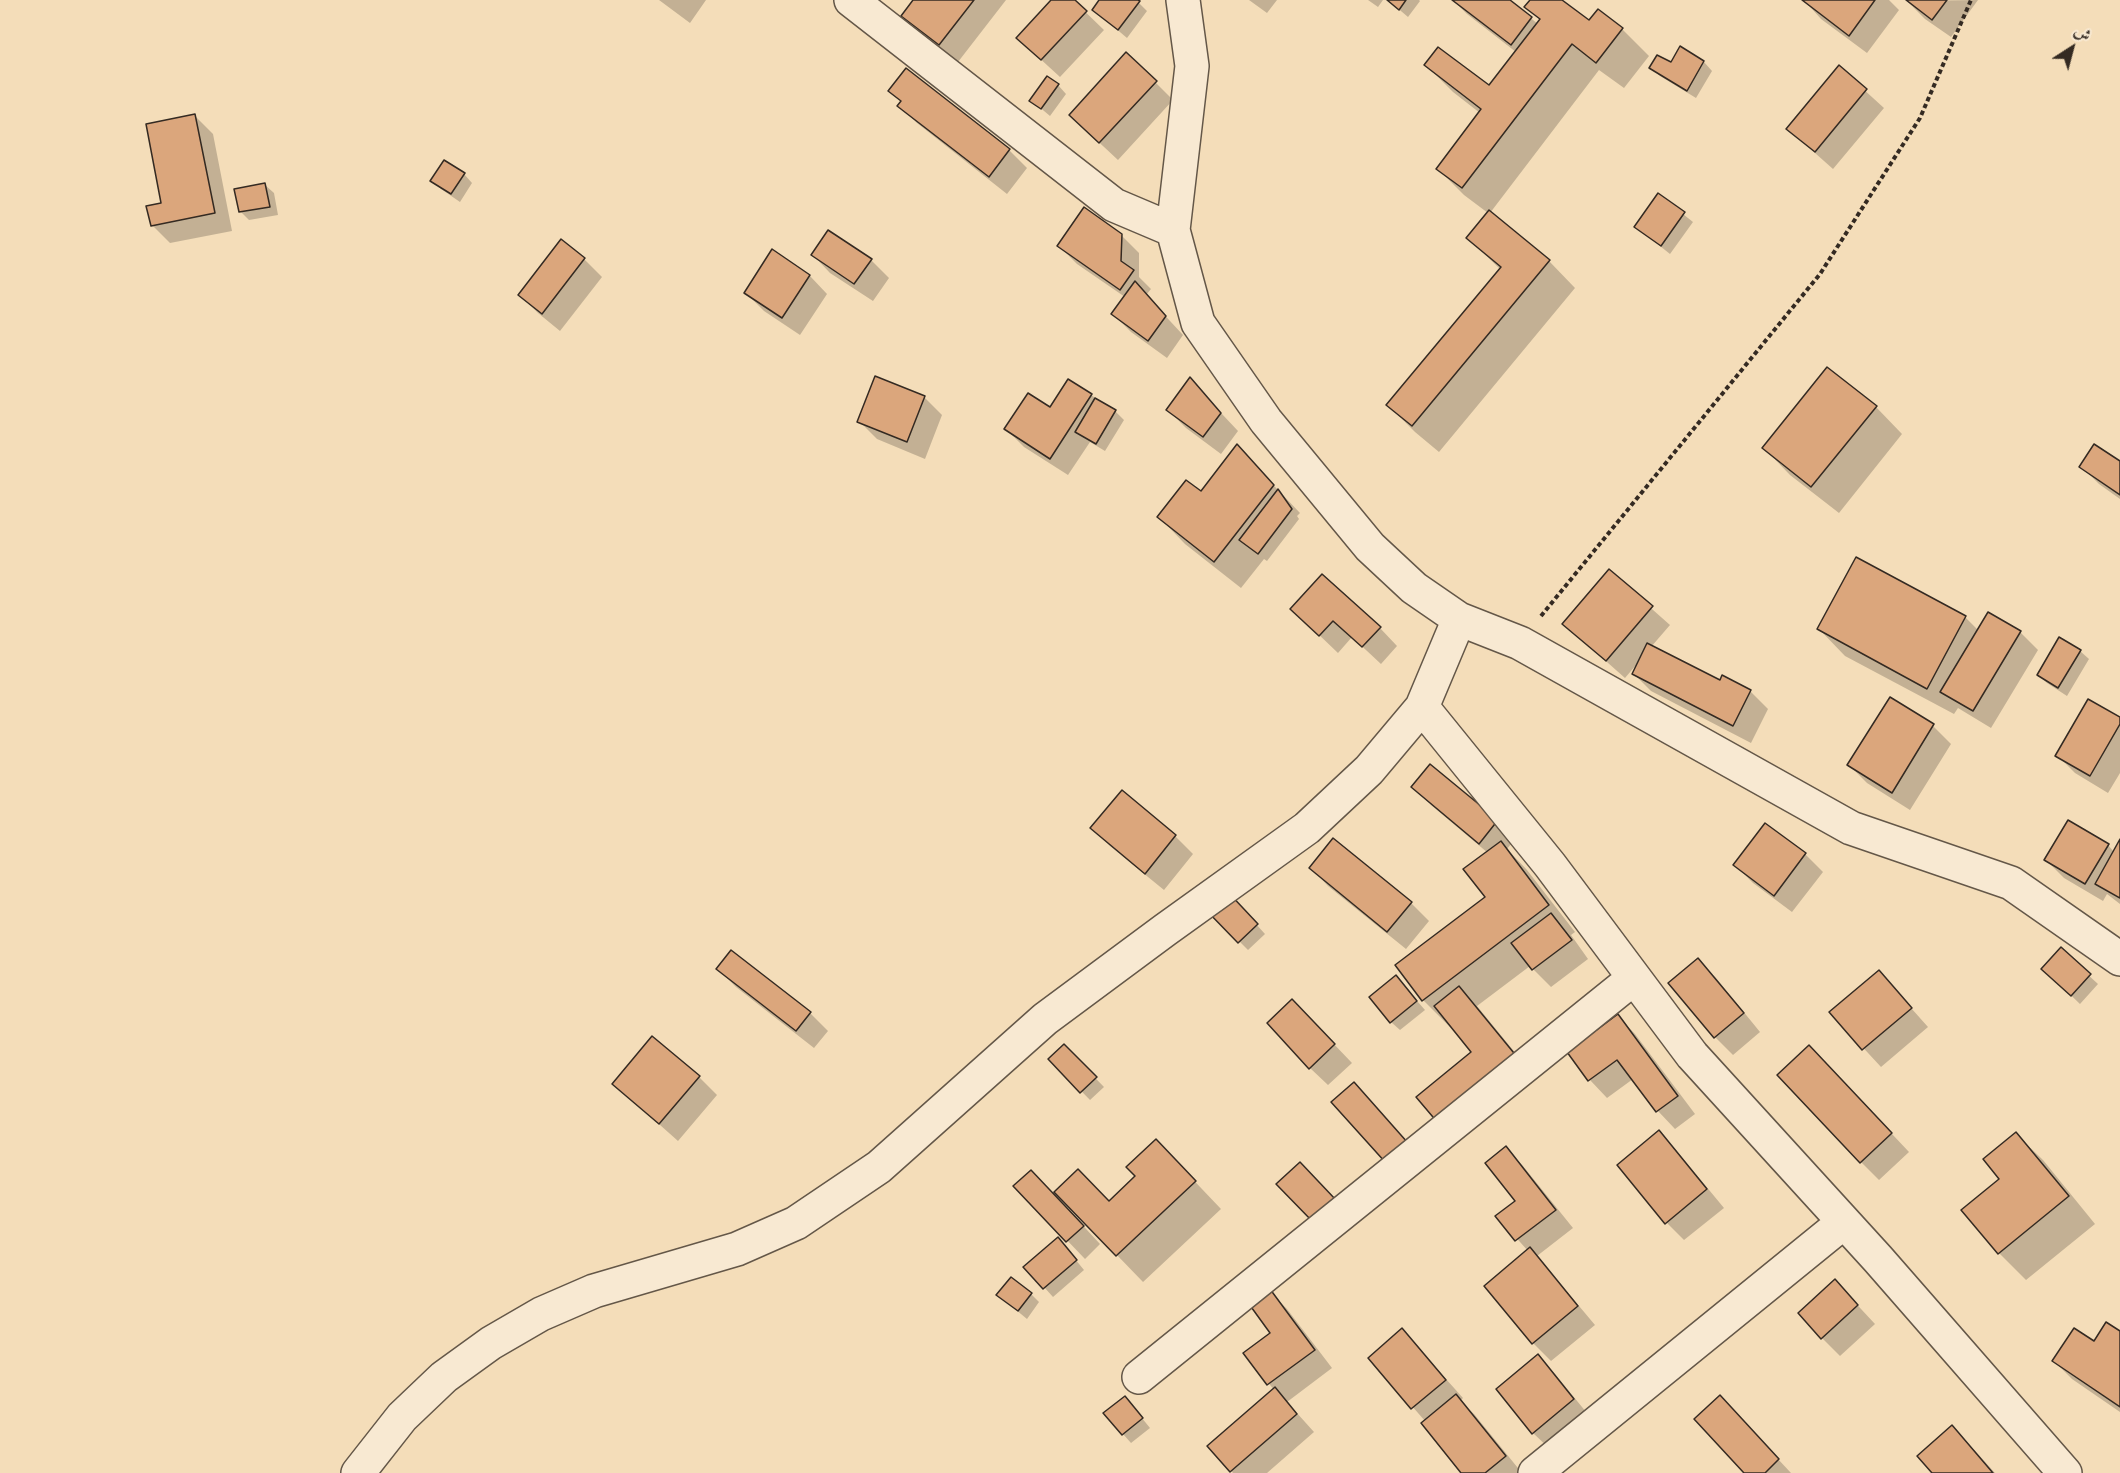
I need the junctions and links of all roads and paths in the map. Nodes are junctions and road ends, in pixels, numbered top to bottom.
1 (851, 0) edge
2 (1183, 0) edge
3 (1971, 0) edge
4 (1173, 230) junction
5 (1459, 619) junction
6 (1520, 643) junction
7 (1422, 706) junction
8 (2120, 959) edge
9 (1634, 978) junction
10 (1844, 1222) junction
11 (1139, 1377) dead end
12 (358, 1473) edge
13 (1535, 1473) edge
14 (2065, 1473) edge

1 - 4 street
2 - 4 street
3 - 6 path
4 - 5 street
5 - 6 street
5 - 7 street
6 - 8 street
7 - 9 street
7 - 12 street
9 - 10 street
9 - 11 street
10 - 13 street
10 - 14 street

